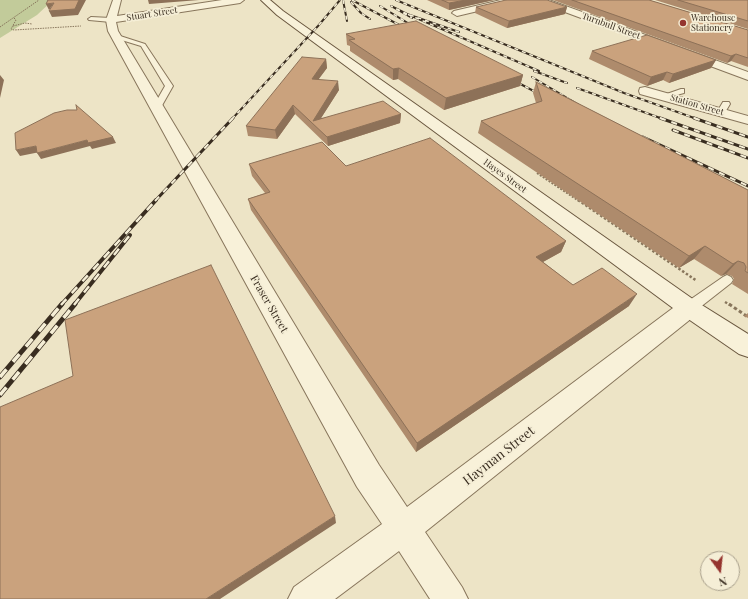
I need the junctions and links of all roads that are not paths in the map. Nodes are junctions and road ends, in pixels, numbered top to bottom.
1 (240, 0) edge
2 (265, 0) edge
3 (513, 0) edge
4 (541, 0) edge
5 (457, 12) edge
6 (109, 19) edge
7 (748, 76) edge
8 (681, 90) dead end
9 (646, 91) dead end
10 (665, 96) junction
11 (157, 107) junction
12 (748, 120) edge
13 (727, 280) edge
14 (689, 308) junction
15 (748, 347) edge
16 (402, 528) junction
17 (306, 599) edge
18 (450, 599) edge

1 - 6 street, Stuart Street
2 - 14 street, Hayes Street
3 - 5 street
4 - 7 street, Turnbull Street
6 - 11 street, Fraser Street
6 - 11 lane
8 - 10 lane
9 - 10 street, Station Street
10 - 12 street, Station Street
11 - 16 street, Fraser Street
13 - 14 lane
14 - 15 street, Hayes Street
14 - 16 street, Hayman Street
16 - 17 street, Hayman Street
16 - 18 street, Fraser Street

